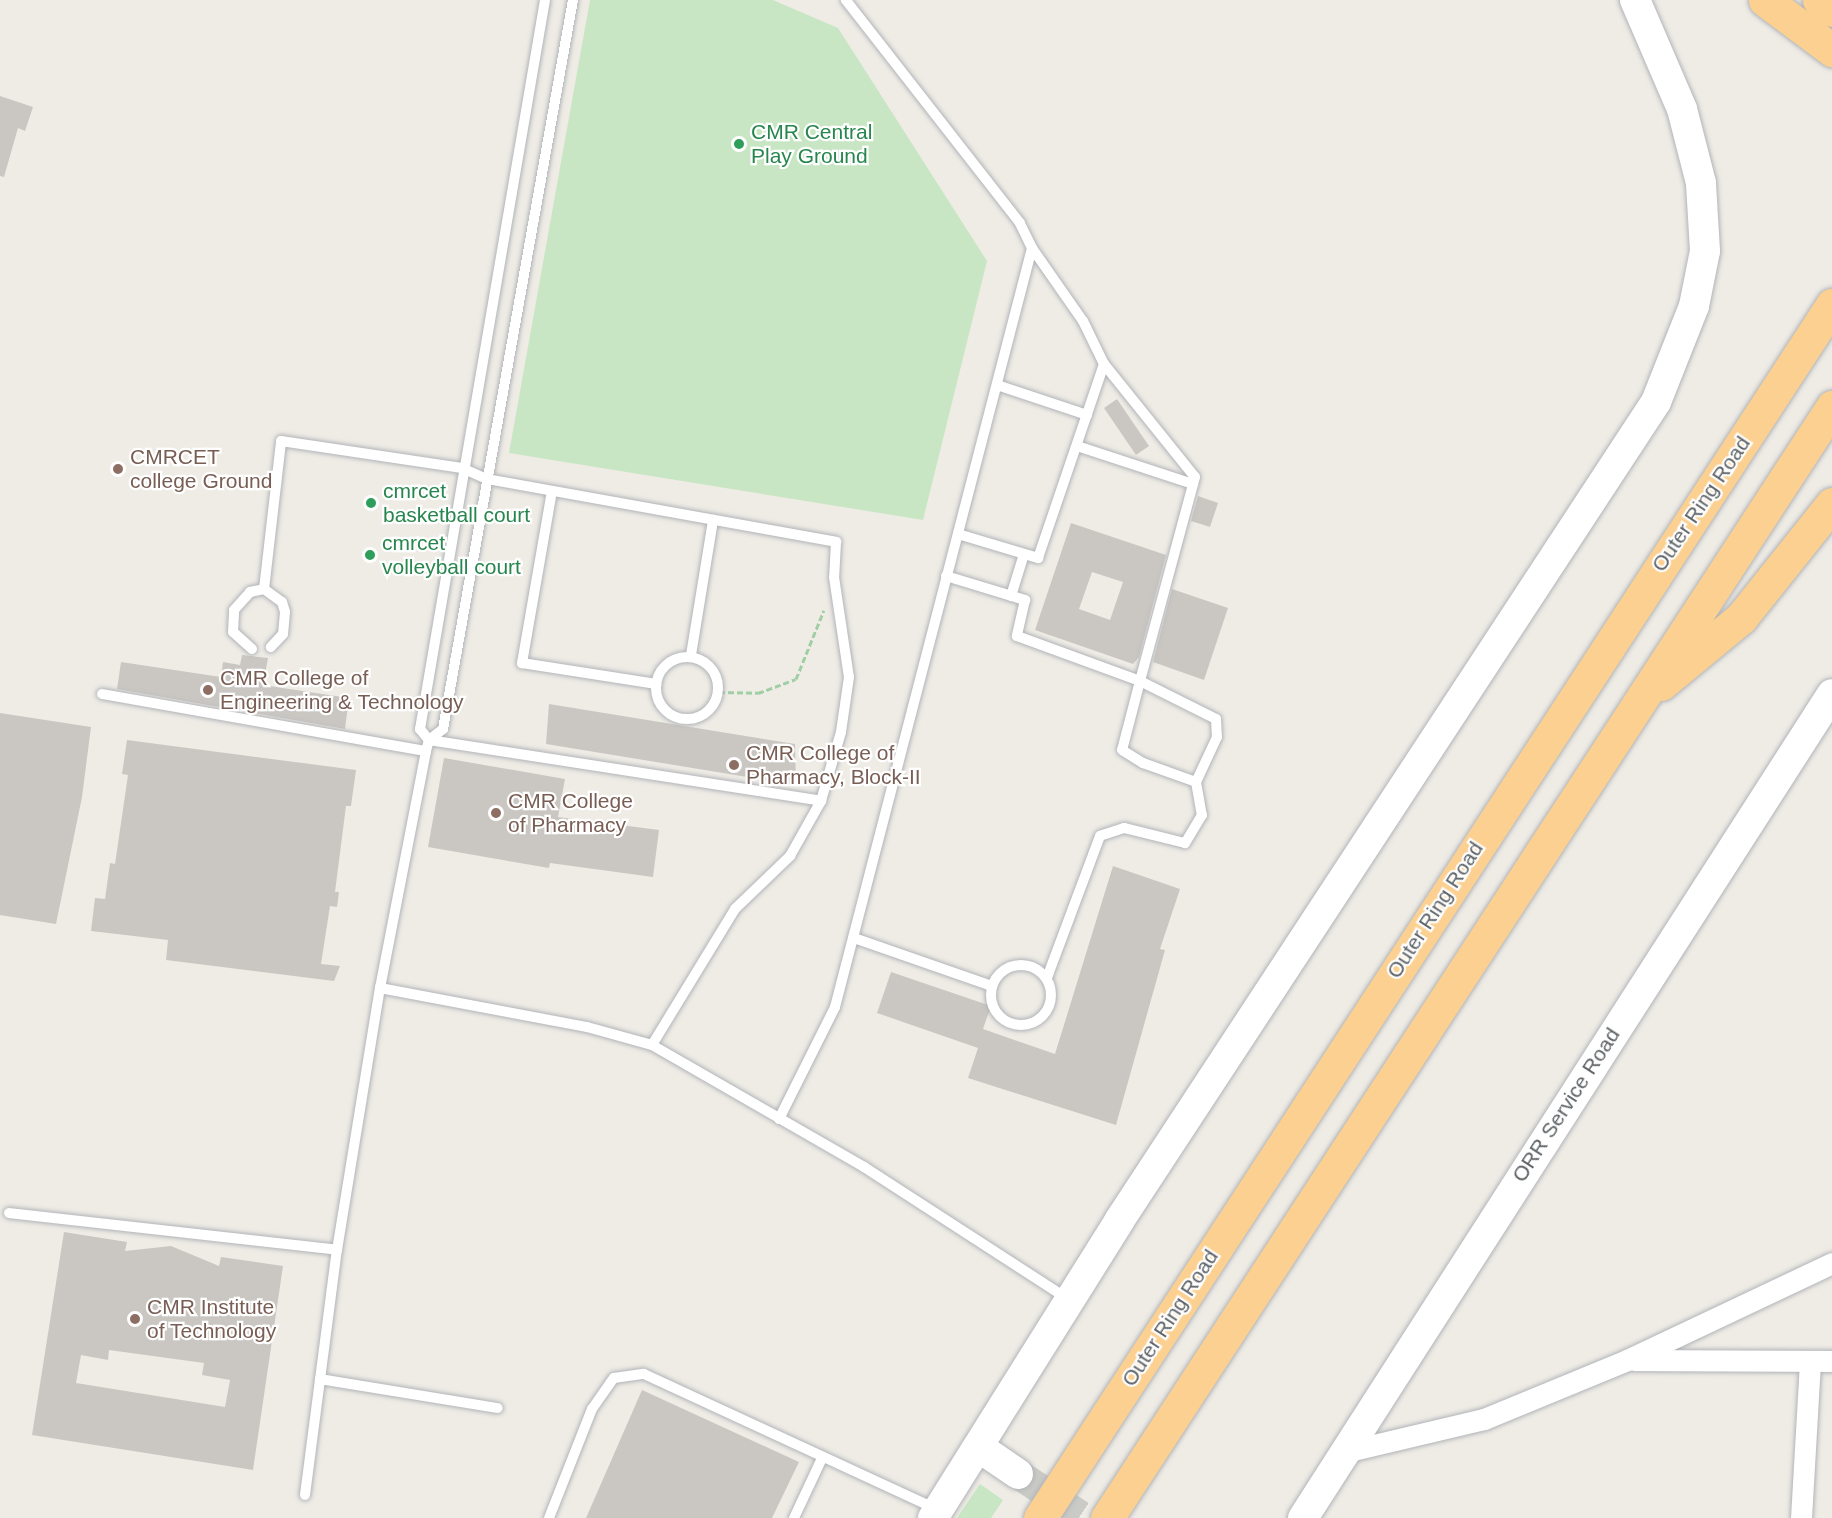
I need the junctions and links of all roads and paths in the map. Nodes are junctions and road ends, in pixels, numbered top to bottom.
1 (545, 0) edge
2 (573, 0) edge
3 (846, 0) edge
4 (1635, 0) edge
5 (1765, 0) edge
6 (1818, 0) edge
7 (1832, 10) edge
8 (1832, 50) edge
9 (1032, 248) junction
10 (1832, 305) edge
11 (1104, 364) junction
12 (997, 385) junction
13 (1832, 407) edge
14 (1087, 415) junction
15 (1077, 446) junction
16 (462, 468) junction
17 (487, 479) junction
18 (1193, 484) junction
19 (552, 491) junction
20 (1832, 504) edge
21 (713, 520) junction
22 (958, 534) junction
23 (1024, 554) junction
24 (946, 576) junction
25 (834, 577) junction
26 (264, 589) junction
27 (1011, 596) junction
28 (271, 647) dead end
29 (252, 649) dead end
30 (691, 656) junction
31 (1140, 681) junction
32 (656, 684) junction
33 (719, 692) junction
34 (102, 694) dead end
35 (1832, 694) edge
36 (1634, 706) junction
37 (427, 746) junction
38 (1196, 782) junction
39 (822, 801) junction
40 (854, 938) junction
41 (1047, 978) junction
42 (992, 986) junction
43 (380, 988) junction
44 (652, 1045) junction
45 (779, 1119) junction
46 (9, 1213) dead end
47 (337, 1250) junction
48 (1832, 1263) edge
49 (1071, 1301) junction
50 (1627, 1360) junction
51 (1810, 1361) junction
52 (1832, 1361) edge
53 (320, 1379) junction
54 (498, 1408) dead end
55 (980, 1448) junction
56 (1344, 1452) junction
57 (823, 1456) junction
58 (1018, 1474) tunnel mouth
59 (305, 1495) dead end
60 (936, 1514) edge
61 (549, 1518) edge
62 (794, 1518) edge
63 (1040, 1518) edge
64 (1107, 1518) edge
65 (1303, 1518) edge
66 (1801, 1518) edge

1 - 16 lane
2 - 17 lane
3 - 9 lane
4 - 49 main road
5 - 8 highway
6 - 7 highway
9 - 11 lane
9 - 12 lane
10 - 63 highway, Outer Ring Road
11 - 14 lane
11 - 18 lane
12 - 14 lane
12 - 22 lane
13 - 36 highway
14 - 15 lane
15 - 18 lane
15 - 23 lane
16 - 17 lane
16 - 26 lane
16 - 37 lane
17 - 19 lane
17 - 37 lane
18 - 31 lane
19 - 21 lane
19 - 32 lane
20 - 36 highway
21 - 25 lane
21 - 30 lane
22 - 23 lane
22 - 24 lane
23 - 27 lane
24 - 27 lane
24 - 40 lane
25 - 33 path
25 - 39 lane
26 - 28 lane
26 - 29 lane
27 - 31 lane
30 - 32 lane
30 - 33 lane
31 - 38 lane
31 - 38 lane
32 - 33 lane
34 - 37 lane
35 - 56 main road, ORR Service Road
36 - 64 highway
37 - 39 lane
37 - 43 lane
38 - 41 lane
39 - 44 lane
40 - 42 lane
40 - 45 lane
41 - 42 lane
41 - 42 lane
43 - 44 lane
43 - 47 lane
44 - 45 lane
45 - 49 lane
46 - 47 lane
47 - 53 lane
48 - 50 street
49 - 55 main road
50 - 51 street
50 - 56 street
51 - 52 street
51 - 66 street
53 - 54 lane
53 - 59 lane
55 - 58 main road
55 - 60 main road
56 - 65 main road, ORR Service Road
57 - 60 lane
57 - 61 lane
57 - 62 lane

